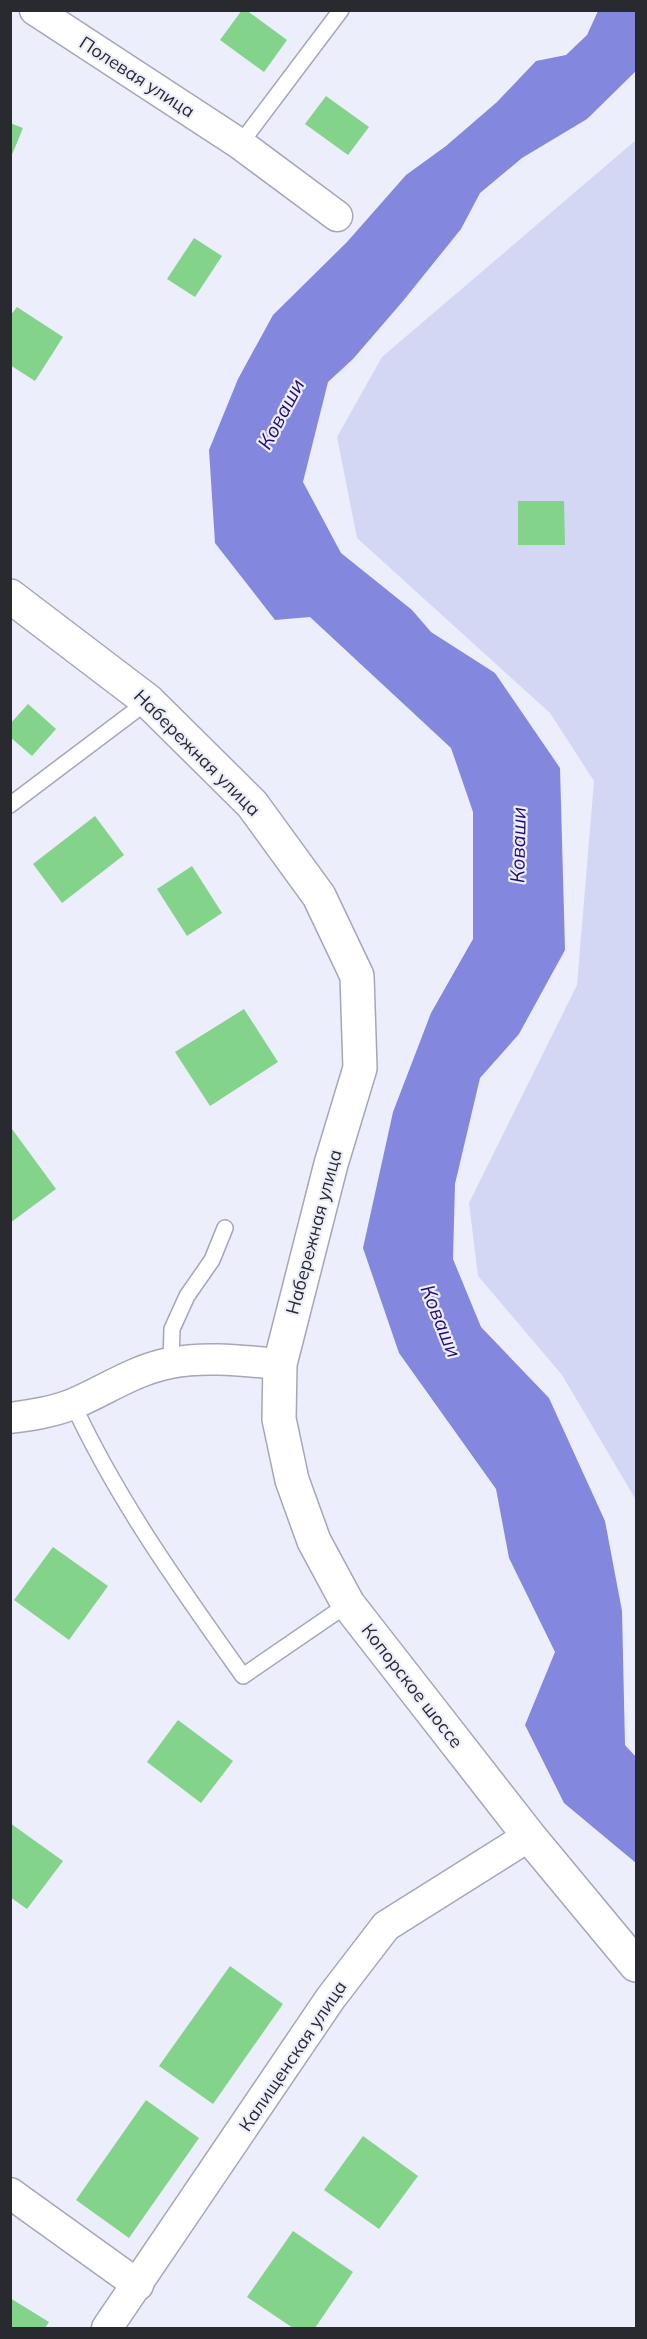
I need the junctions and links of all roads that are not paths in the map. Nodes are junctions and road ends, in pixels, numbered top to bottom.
1 (34, 10) edge
2 (341, 10) edge
3 (240, 144) junction
4 (338, 216) dead end
5 (10, 596) edge
6 (148, 701) junction
7 (10, 806) edge
8 (225, 1228) dead end
9 (171, 1363) junction
10 (280, 1364) junction
11 (73, 1404) junction
12 (10, 1418) edge
13 (348, 1604) junction
14 (529, 1836) junction
15 (636, 1965) edge
16 (10, 2193) edge
17 (138, 2285) junction
18 (107, 2328) edge

1 - 3 street, Полевая улица
2 - 3 lane
3 - 4 street, Полевая улица
5 - 6 main road, Набережная улица
6 - 7 lane
6 - 10 main road, Набережная улица
8 - 9 lane
9 - 10 street
9 - 11 street
10 - 13 main road, Копорское шоссе
11 - 12 street
11 - 13 lane
13 - 14 main road, Копорское шоссе
14 - 15 main road, Копорское шоссе
14 - 17 street, Калищенская улица
16 - 17 street
17 - 18 street, Калищенская улица

